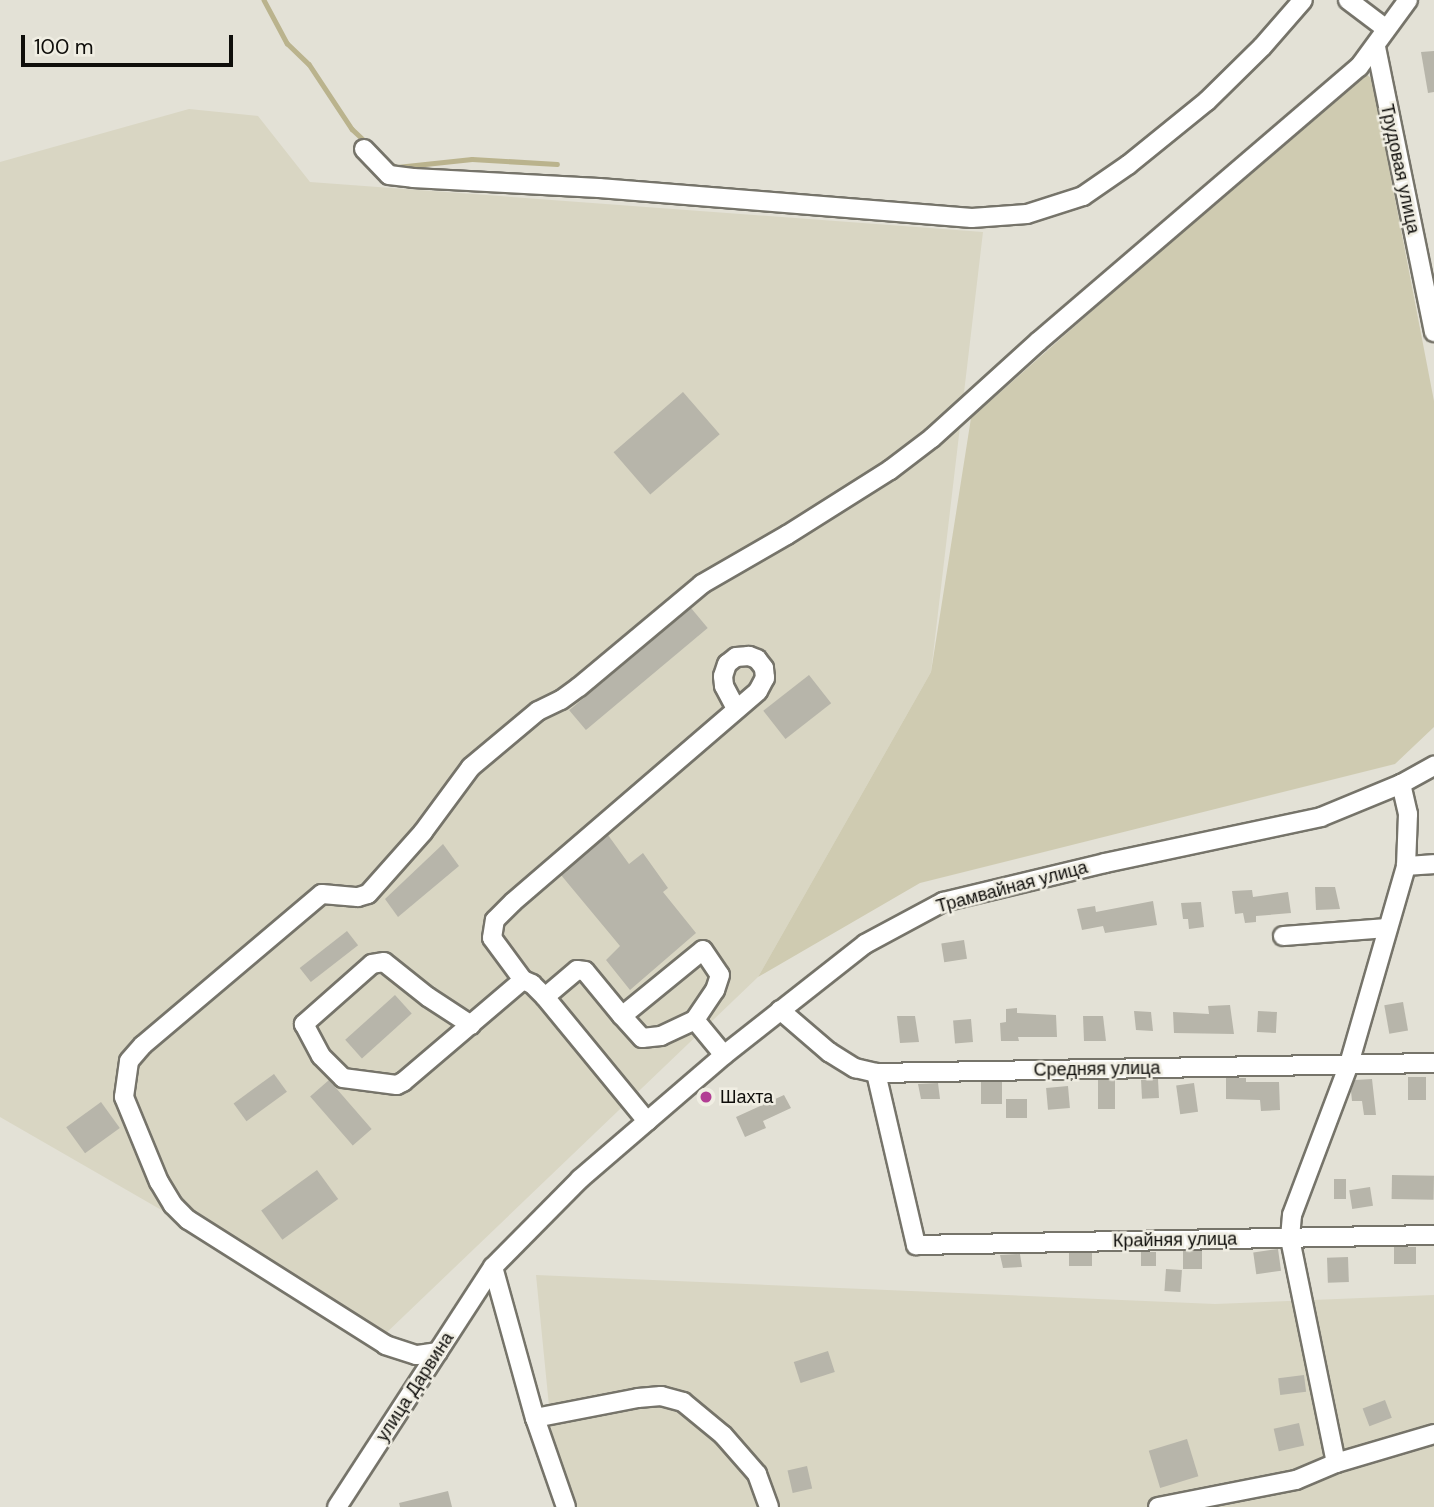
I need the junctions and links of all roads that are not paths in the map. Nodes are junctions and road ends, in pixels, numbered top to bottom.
1 (1303, 0) edge
2 (1348, 0) edge
3 (1408, 0) edge
4 (1385, 28) junction
5 (1376, 47) junction
6 (364, 149) dead end
7 (1434, 331) edge
8 (736, 709) dead end
9 (1434, 766) edge
10 (1401, 784) junction
11 (1434, 864) edge
12 (1406, 866) junction
13 (1388, 928) junction
14 (1283, 936) dead end
15 (523, 980) junction
16 (545, 997) junction
17 (780, 1010) junction
18 (622, 1016) junction
19 (695, 1020) junction
20 (471, 1025) junction
21 (724, 1055) junction
22 (1434, 1063) edge
23 (1349, 1064) junction
24 (876, 1073) junction
25 (647, 1121) junction
26 (1434, 1235) edge
27 (1290, 1238) junction
28 (494, 1267) junction
29 (438, 1352) junction
30 (535, 1418) junction
31 (1434, 1434) edge
32 (1336, 1463) junction
33 (337, 1507) edge
34 (566, 1507) edge
35 (769, 1507) edge
36 (1158, 1507) edge

1 - 6 street
2 - 4 street
3 - 4 street
4 - 5 street
5 - 7 street, Трудовая улица
5 - 29 street
8 - 15 street
9 - 10 street, Трамвайная улица
10 - 12 street
10 - 17 street, Трамвайная улица
11 - 12 street
12 - 13 street
13 - 14 street
13 - 23 street
15 - 16 street
15 - 20 street
16 - 18 street
16 - 25 street
17 - 21 street, Трамвайная улица
17 - 24 street, Средняя улица
18 - 19 street
18 - 19 street
19 - 21 street
20 - 20 street
21 - 25 street, Трамвайная улица
22 - 23 street, Средняя улица
23 - 24 street, Средняя улица
23 - 27 street
24 - 27 street, Крайняя улица
25 - 28 street, Трамвайная улица
26 - 27 street, Крайняя улица
27 - 32 street
28 - 29 street, улица Дарвина
28 - 30 street
29 - 33 street, улица Дарвина
30 - 34 street
30 - 35 street
31 - 32 street
32 - 36 street

